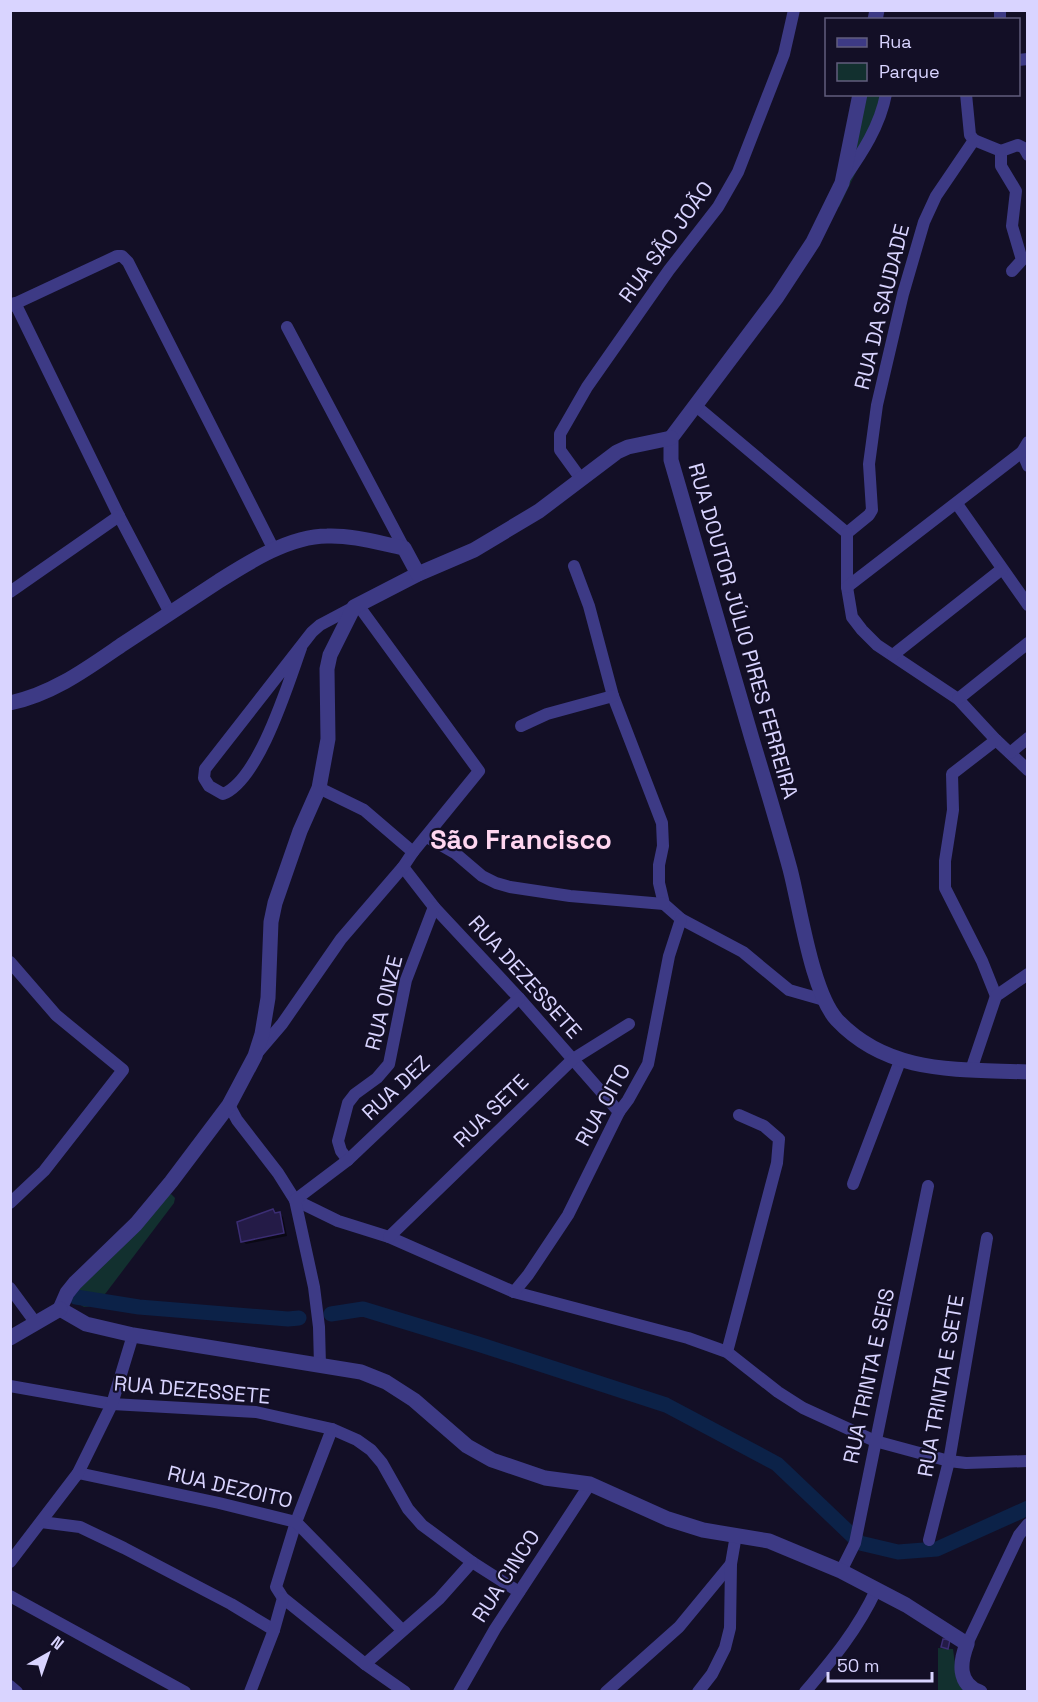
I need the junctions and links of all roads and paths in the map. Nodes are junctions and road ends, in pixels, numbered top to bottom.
1 (794, 10) edge
2 (860, 96) edge
3 (885, 96) edge
4 (966, 96) edge
5 (974, 140) junction
6 (1001, 152) junction
7 (1028, 155) edge
8 (842, 183) junction
9 (1025, 257) edge
10 (1012, 272) dead end
11 (13, 305) edge
12 (287, 327) dead end
13 (696, 406) junction
14 (671, 438) junction
15 (1025, 447) edge
16 (1028, 466) edge
17 (581, 479) junction
18 (957, 504) junction
19 (119, 516) junction
20 (847, 533) junction
21 (404, 548) junction
22 (274, 550) junction
23 (574, 566) dead end
24 (1002, 569) junction
25 (418, 573) junction
26 (848, 587) junction
27 (10, 592) edge
28 (1028, 605) edge
29 (356, 606) junction
30 (170, 613) junction
31 (1028, 643) edge
32 (301, 648) junction
33 (893, 655) junction
34 (613, 696) junction
35 (958, 699) junction
36 (10, 703) edge
37 (520, 726) dead end
38 (1028, 738) edge
39 (996, 740) junction
40 (1010, 753) junction
41 (1028, 770) edge
42 (319, 788) junction
43 (427, 837) junction
44 (413, 852) junction
45 (403, 867) junction
46 (664, 904) junction
47 (434, 907) junction
48 (681, 919) junction
49 (10, 962) edge
50 (1028, 974) edge
51 (996, 996) junction
52 (519, 998) junction
53 (824, 1000) junction
54 (629, 1024) dead end
55 (255, 1056) junction
56 (573, 1059) junction
57 (900, 1061) junction
58 (971, 1070) junction
59 (1028, 1072) edge
60 (229, 1105) junction
61 (619, 1112) junction
62 (740, 1115) dead end
63 (348, 1160) junction
64 (853, 1184) dead end
65 (928, 1186) dead end
66 (295, 1200) junction
67 (10, 1203) edge
68 (389, 1237) junction
69 (987, 1238) dead end
70 (10, 1288) edge
71 (514, 1292) junction
72 (60, 1309) junction
73 (35, 1322) junction
74 (133, 1335) junction
75 (10, 1338) edge
76 (727, 1352) junction
77 (320, 1366) junction
78 (10, 1386) edge
79 (112, 1404) junction
80 (332, 1429) junction
81 (875, 1441) junction
82 (949, 1461) junction
83 (1028, 1461) edge
84 (78, 1473) junction
85 (590, 1484) junction
86 (41, 1522) junction
87 (296, 1522) junction
88 (1028, 1524) edge
89 (736, 1535) junction
90 (929, 1540) dead end
91 (10, 1562) edge
92 (472, 1562) junction
93 (731, 1564) junction
94 (841, 1572) junction
95 (876, 1590) junction
96 (279, 1592) junction
97 (519, 1592) junction
98 (10, 1596) edge
99 (274, 1630) junction
100 (402, 1630) junction
101 (967, 1644) junction
102 (365, 1664) junction
103 (10, 1686) edge
104 (700, 1691) edge
105 (17, 1692) edge
106 (184, 1692) edge
107 (250, 1692) edge
108 (405, 1692) edge
109 (459, 1692) edge
110 (606, 1692) edge
111 (805, 1692) edge
112 (980, 1692) edge

1 - 17 street, RUA SÃO JOÃO
2 - 8 street, RUA DOUTOR JÚLIO PIRES FERREIRA
3 - 8 street
4 - 5 street
5 - 6 street
5 - 20 street, RUA DA SAUDADE
6 - 7 street
6 - 9 street
8 - 13 street, RUA DOUTOR JÚLIO PIRES FERREIRA
9 - 10 street
11 - 19 street
11 - 22 street
12 - 21 street
13 - 14 street, RUA DOUTOR JÚLIO PIRES FERREIRA
13 - 20 street
14 - 17 street
14 - 53 street, RUA DOUTOR JÚLIO PIRES FERREIRA
15 - 16 street
15 - 18 street
17 - 25 street
18 - 24 street
18 - 26 street
19 - 27 street
19 - 30 street
20 - 26 street
21 - 22 street
21 - 25 street
22 - 30 street
23 - 34 street
24 - 28 street
24 - 33 street
25 - 29 street
26 - 33 street
29 - 32 street
29 - 42 street
29 - 43 street
30 - 36 street
31 - 35 street
32 - 32 street
33 - 35 street
34 - 37 street
34 - 46 street
35 - 39 street
38 - 40 street
39 - 40 street
39 - 51 street
40 - 41 street
42 - 44 street
42 - 55 street
43 - 44 street
43 - 46 street
44 - 45 street
45 - 47 street, RUA DEZESSETE
45 - 55 street
46 - 48 street
47 - 52 street, RUA DEZESSETE
47 - 63 street, RUA ONZE
48 - 53 street
48 - 61 street, RUA OITO
49 - 67 street
50 - 51 street
51 - 58 street
52 - 56 street, RUA DEZESSETE
52 - 63 street, RUA DEZ
53 - 57 street, RUA DOUTOR JÚLIO PIRES FERREIRA
54 - 56 street, RUA SETE
55 - 60 street
56 - 61 street, RUA DEZESSETE
56 - 68 street, RUA SETE
57 - 58 street, RUA DOUTOR JÚLIO PIRES FERREIRA
57 - 64 street
58 - 59 street, RUA DOUTOR JÚLIO PIRES FERREIRA
60 - 66 street
60 - 72 street
61 - 71 street, RUA OITO
62 - 76 street
63 - 66 street, RUA DEZ
65 - 81 street, RUA TRINTA E SEIS
66 - 68 street
66 - 77 street
68 - 71 street
69 - 82 street, RUA TRINTA E SETE
70 - 73 street
71 - 76 street
72 - 73 street
72 - 74 street
73 - 75 street
74 - 77 street
74 - 79 street
76 - 81 street
77 - 85 street
78 - 79 street, RUA DEZESSETE
79 - 80 street, RUA DEZESSETE
79 - 84 street
80 - 87 street
80 - 92 street, RUA DEZESSETE
81 - 82 street
81 - 94 street, RUA TRINTA E SEIS
82 - 83 street
82 - 90 street, RUA TRINTA E SETE
84 - 86 street
84 - 87 street, RUA DEZOITO
85 - 89 street
85 - 97 street, RUA CINCO
86 - 91 street
86 - 99 street
87 - 96 street
87 - 100 street, RUA DEZOITO
88 - 101 street
89 - 93 street
89 - 94 street
92 - 97 street, RUA DEZESSETE
92 - 100 street
93 - 104 street
93 - 110 street
94 - 95 street
95 - 101 street
95 - 111 street
96 - 99 street
96 - 102 street
97 - 109 street, RUA CINCO
98 - 106 street
99 - 107 street
100 - 102 street
101 - 112 street
102 - 108 street
103 - 105 street

